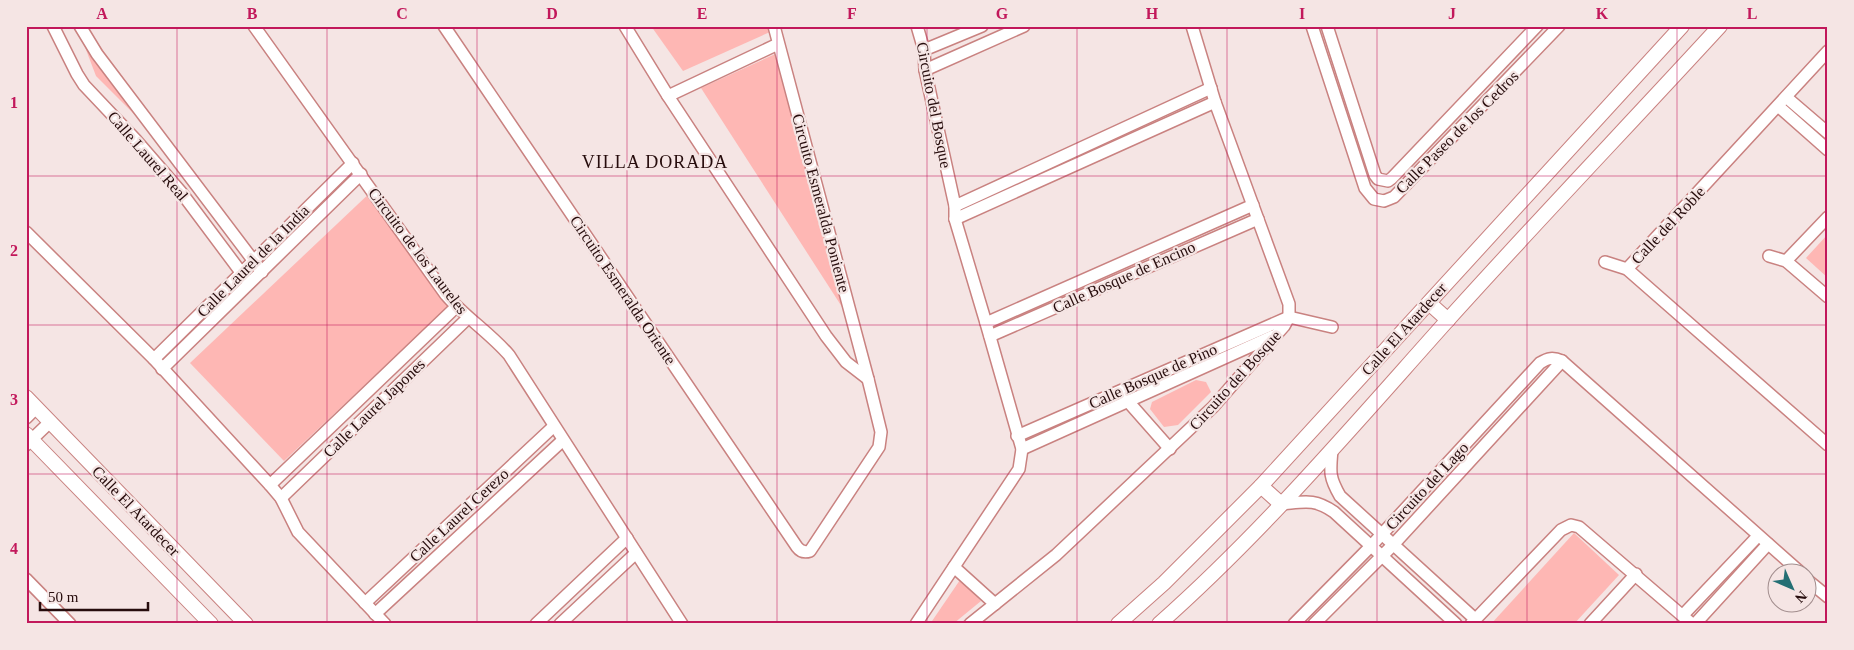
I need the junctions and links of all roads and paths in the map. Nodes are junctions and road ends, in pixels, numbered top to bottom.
1 (53, 26) edge
2 (80, 26) edge
3 (254, 26) edge
4 (444, 26) edge
5 (626, 26) edge
6 (774, 26) edge
7 (917, 26) edge
8 (982, 26) edge
9 (1024, 26) edge
10 (1192, 26) edge
11 (1537, 26) edge
12 (1559, 26) edge
13 (1682, 26) edge
14 (1720, 26) edge
15 (1327, 27) edge
16 (1313, 29) edge
17 (778, 44) junction
18 (924, 50) junction
19 (1828, 51) edge
20 (1512, 53) junction
21 (1523, 65) junction
22 (925, 70) junction
23 (1210, 88) junction
24 (668, 96) junction
25 (1782, 101) junction
26 (1215, 102) junction
27 (152, 126) junction
28 (1828, 134) edge
29 (136, 140) junction
30 (1085, 146) junction
31 (1828, 150) edge
32 (1090, 159) junction
33 (352, 163) junction
34 (360, 174) junction
35 (1382, 181) junction
36 (1379, 200) junction
37 (1253, 205) junction
38 (955, 206) junction
39 (1828, 216) edge
40 (1258, 219) junction
41 (955, 220) junction
42 (26, 232) edge
43 (1769, 256) dead end
44 (254, 261) junction
45 (1786, 261) junction
46 (1604, 262) dead end
47 (1122, 263) junction
48 (1627, 268) junction
49 (262, 272) junction
50 (241, 273) junction
51 (1128, 276) junction
52 (249, 283) junction
53 (1828, 297) edge
54 (1428, 303) junction
55 (456, 307) junction
56 (1289, 317) junction
57 (468, 318) junction
58 (1448, 320) junction
59 (986, 322) junction
60 (1332, 327) dead end
61 (1278, 334) junction
62 (990, 336) junction
63 (154, 359) junction
64 (1562, 361) junction
65 (162, 369) junction
66 (868, 379) junction
67 (1119, 391) junction
68 (364, 395) junction
69 (26, 397) edge
70 (1129, 401) junction
71 (375, 407) junction
72 (36, 408) junction
73 (26, 418) edge
74 (50, 422) junction
75 (553, 426) junction
76 (1018, 436) junction
77 (28, 440) edge
78 (562, 441) junction
79 (1826, 441) edge
80 (881, 442) joint
81 (1170, 449) junction
82 (1022, 450) junction
83 (1332, 450) junction
84 (270, 486) junction
85 (1261, 486) junction
86 (281, 498) junction
87 (1281, 504) junction
88 (459, 514) junction
89 (471, 525) junction
90 (1382, 535) junction
91 (1758, 536) junction
92 (627, 538) junction
93 (1768, 544) junction
94 (1393, 545) junction
95 (1372, 546) junction
96 (636, 553) junction
97 (1382, 556) junction
98 (1789, 562) edge
99 (954, 567) junction
100 (1636, 574) junction
101 (26, 579) edge
102 (1816, 587) edge
103 (1828, 597) edge
104 (365, 603) junction
105 (995, 604) junction
106 (376, 614) junction
107 (1683, 615) junction
108 (1473, 622) edge
109 (70, 624) edge
110 (211, 624) edge
111 (246, 624) edge
112 (385, 624) edge
113 (536, 624) edge
114 (560, 624) edge
115 (682, 624) edge
116 (916, 624) edge
117 (970, 624) edge
118 (1118, 624) edge
119 (1159, 624) edge
120 (1294, 624) edge
121 (1314, 624) edge
122 (1456, 624) edge
123 (1590, 624) edge
124 (1694, 624) edge

1 - 29 street, Calle Laurel Real
2 - 27 street, Calle Laurel Real
3 - 33 street, Circuito de los Laureles
4 - 80 street, Circuito Esmeralda Oriente
5 - 24 street
6 - 17 street, Circuito Esmeralda Poniente
7 - 18 street, Circuito del Bosque
8 - 18 street
9 - 22 street
10 - 23 street, Circuito del Bosque
11 - 20 street, Calle Paseo de los Cedros
12 - 21 street, Calle Paseo de los Cedros
13 - 54 street, Calle El Atardecer
14 - 58 street, Calle El Atardecer
15 - 16 street
15 - 35 street, Calle Paseo de los Cedros
16 - 36 street, Calle Paseo de los Cedros
17 - 24 street
17 - 66 street, Circuito Esmeralda Poniente
18 - 22 street, Circuito del Bosque
19 - 25 street, Calle del Roble
20 - 21 street
20 - 35 street, Calle Paseo de los Cedros
21 - 36 street, Calle Paseo de los Cedros
22 - 38 street, Circuito del Bosque
23 - 26 street, Circuito del Bosque
23 - 30 street
24 - 66 street
25 - 28 street
25 - 31 street
25 - 48 street, Calle del Roble
26 - 32 street
26 - 37 street, Circuito del Bosque
27 - 29 street
27 - 44 street, Calle Laurel Real
29 - 50 street, Calle Laurel Real
30 - 32 street
30 - 38 street
32 - 41 street
33 - 34 street, Circuito de los Laureles
33 - 44 street, Calle Laurel de la India
34 - 49 street, Calle Laurel de la India
34 - 55 street, Circuito de los Laureles
35 - 36 street
37 - 40 street, Circuito del Bosque
37 - 47 street, Calle Bosque de Encino
38 - 41 street, Circuito del Bosque
39 - 45 street
40 - 51 street, Calle Bosque de Encino
40 - 56 street, Circuito del Bosque
41 - 59 street, Circuito del Bosque
42 - 63 street
43 - 45 street
44 - 49 street, Calle Laurel Real
44 - 50 street, Calle Laurel de la India
45 - 53 street
46 - 48 street
47 - 51 street
47 - 59 street, Calle Bosque de Encino
48 - 79 street, Calle del Roble
49 - 52 street, Calle Laurel de la India
50 - 52 street, Calle Laurel Real
50 - 63 street, Calle Laurel de la India
51 - 62 street, Calle Bosque de Encino
52 - 65 street, Calle Laurel de la India
54 - 58 street
54 - 85 street, Calle El Atardecer
55 - 57 street, Circuito de los Laureles
55 - 68 street, Calle Laurel Japones
56 - 60 street
56 - 61 street, Circuito del Bosque
56 - 67 street, Calle Bosque de Pino
57 - 71 street, Calle Laurel Japones
57 - 75 street, Circuito de los Laureles
58 - 83 street, Calle El Atardecer
59 - 62 street, Circuito del Bosque
61 - 70 street, Calle Bosque de Pino
61 - 81 street, Circuito del Bosque
62 - 76 street, Circuito del Bosque
63 - 65 street
64 - 90 street, Circuito del Lago
64 - 91 street
64 - 94 street, Circuito del Lago
65 - 84 street
66 - 80 street, Circuito Esmeralda Poniente
67 - 70 street
67 - 76 street, Calle Bosque de Pino
68 - 71 street
68 - 84 street, Calle Laurel Japones
69 - 72 street, Calle El Atardecer
70 - 81 street
70 - 82 street, Calle Bosque de Pino
71 - 86 street, Calle Laurel Japones
72 - 73 street
72 - 74 street, Calle El Atardecer
74 - 77 street
74 - 111 street, Calle El Atardecer
75 - 78 street, Circuito de los Laureles
75 - 88 street, Calle Laurel Cerezo
76 - 82 street, Circuito del Bosque
77 - 110 street, Calle El Atardecer
78 - 89 street, Calle Laurel Cerezo
78 - 92 street, Circuito de los Laureles
81 - 105 street, Circuito del Bosque
82 - 99 street
83 - 87 street, Calle El Atardecer
83 - 90 street
84 - 86 street
85 - 87 street
85 - 118 street, Calle El Atardecer
86 - 104 street
87 - 95 street
87 - 119 street, Calle El Atardecer
88 - 89 street
88 - 104 street, Calle Laurel Cerezo
89 - 106 street, Calle Laurel Cerezo
90 - 94 street
90 - 95 street, Circuito del Lago
91 - 93 street
91 - 107 street
92 - 96 street, Circuito de los Laureles
92 - 113 street
93 - 98 street
93 - 124 street
94 - 97 street, Circuito del Lago
94 - 108 street
95 - 97 street
95 - 120 street, Circuito del Lago
96 - 114 street
96 - 115 street, Circuito de los Laureles
97 - 121 street, Circuito del Lago
97 - 122 street
99 - 105 street
99 - 116 street
100 - 107 street
100 - 108 street
100 - 123 street
101 - 109 street
102 - 103 street
104 - 106 street
105 - 117 street, Circuito del Bosque
106 - 112 street
107 - 124 street

